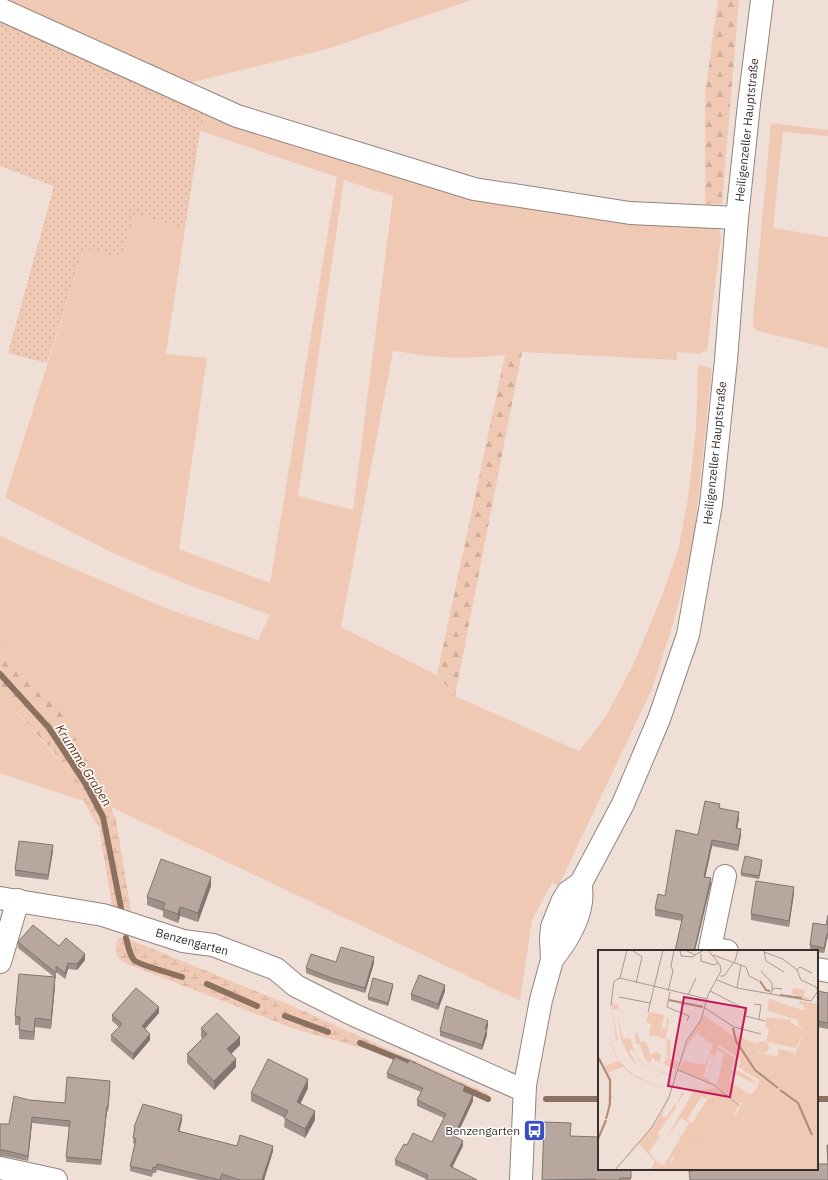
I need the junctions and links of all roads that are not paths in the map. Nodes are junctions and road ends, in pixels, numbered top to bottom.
1 (762, 0) edge
2 (0, 10) edge
3 (737, 218) junction
4 (726, 876) dead end
5 (9, 899) edge
6 (716, 950) edge
7 (0, 962) edge
8 (818, 969) edge
9 (828, 971) edge
10 (525, 1086) junction
11 (0, 1168) edge
12 (56, 1180) edge
13 (521, 1180) edge

1 - 3 street, Heiligenzeller Hauptstraße
2 - 3 street
3 - 10 street, Heiligenzeller Hauptstraße
4 - 6 street
5 - 7 street
5 - 10 street, Benzengarten
8 - 9 street
10 - 13 street, Heiligenzeller Hauptstraße
11 - 12 street

